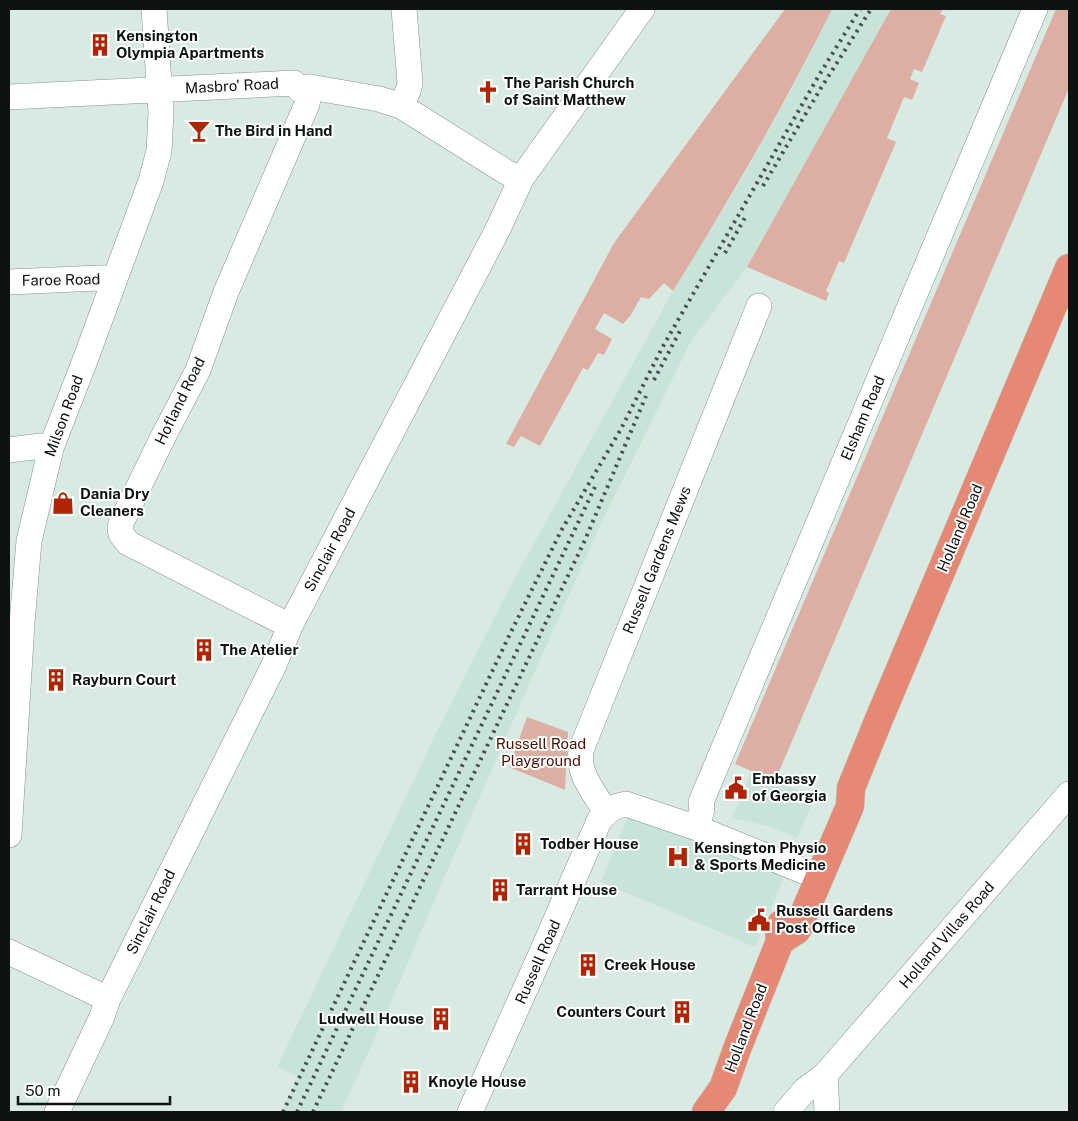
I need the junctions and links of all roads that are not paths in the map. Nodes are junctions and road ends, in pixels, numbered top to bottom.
1 (154, 9) edge
2 (404, 9) edge
3 (642, 9) edge
4 (1035, 9) edge
5 (310, 87) junction
6 (160, 89) junction
7 (9, 97) edge
8 (401, 106) junction
9 (520, 179) junction
10 (1069, 268) edge
11 (114, 281) junction
12 (9, 282) edge
13 (759, 306) dead end
14 (51, 448) junction
15 (9, 450) edge
16 (19, 539) edge
17 (290, 626) junction
18 (13, 703) edge
19 (851, 788) junction
20 (1069, 794) edge
21 (606, 812) junction
22 (697, 828) junction
23 (9, 835) edge
24 (803, 871) junction
25 (780, 941) junction
26 (9, 952) edge
27 (108, 999) junction
28 (825, 1075) junction
29 (723, 1100) edge
30 (57, 1112) edge
31 (470, 1112) edge
32 (706, 1112) edge
33 (786, 1112) edge
34 (827, 1112) edge

1 - 6 street, Milson Road
2 - 8 street
3 - 9 street, Sinclair Road
4 - 22 street, Elsham Road
5 - 6 street, Masbro' Road
5 - 8 street, Masbro' Road
5 - 17 street, Hofland Road
6 - 7 street, Masbro' Road
6 - 11 street, Milson Road
8 - 9 street, Masbro' Road
9 - 17 street, Sinclair Road
10 - 19 highway, Holland Road
11 - 12 street, Faroe Road
11 - 14 street, Milson Road
13 - 21 street, Russell Gardens Mews
14 - 15 street
14 - 16 street, Milson Road
16 - 18 street, Milson Road
17 - 27 street, Sinclair Road
18 - 23 street, Milson Road
19 - 24 highway, Holland Road
19 - 25 highway, Holland Road
20 - 28 street, Holland Villas Road
21 - 22 street
21 - 31 street, Russell Road
22 - 24 street
24 - 25 highway, Holland Road
25 - 29 highway, Holland Road
26 - 27 street
27 - 30 street, Sinclair Road
28 - 33 street, Holland Villas Road
28 - 34 street
29 - 32 highway, Holland Road

